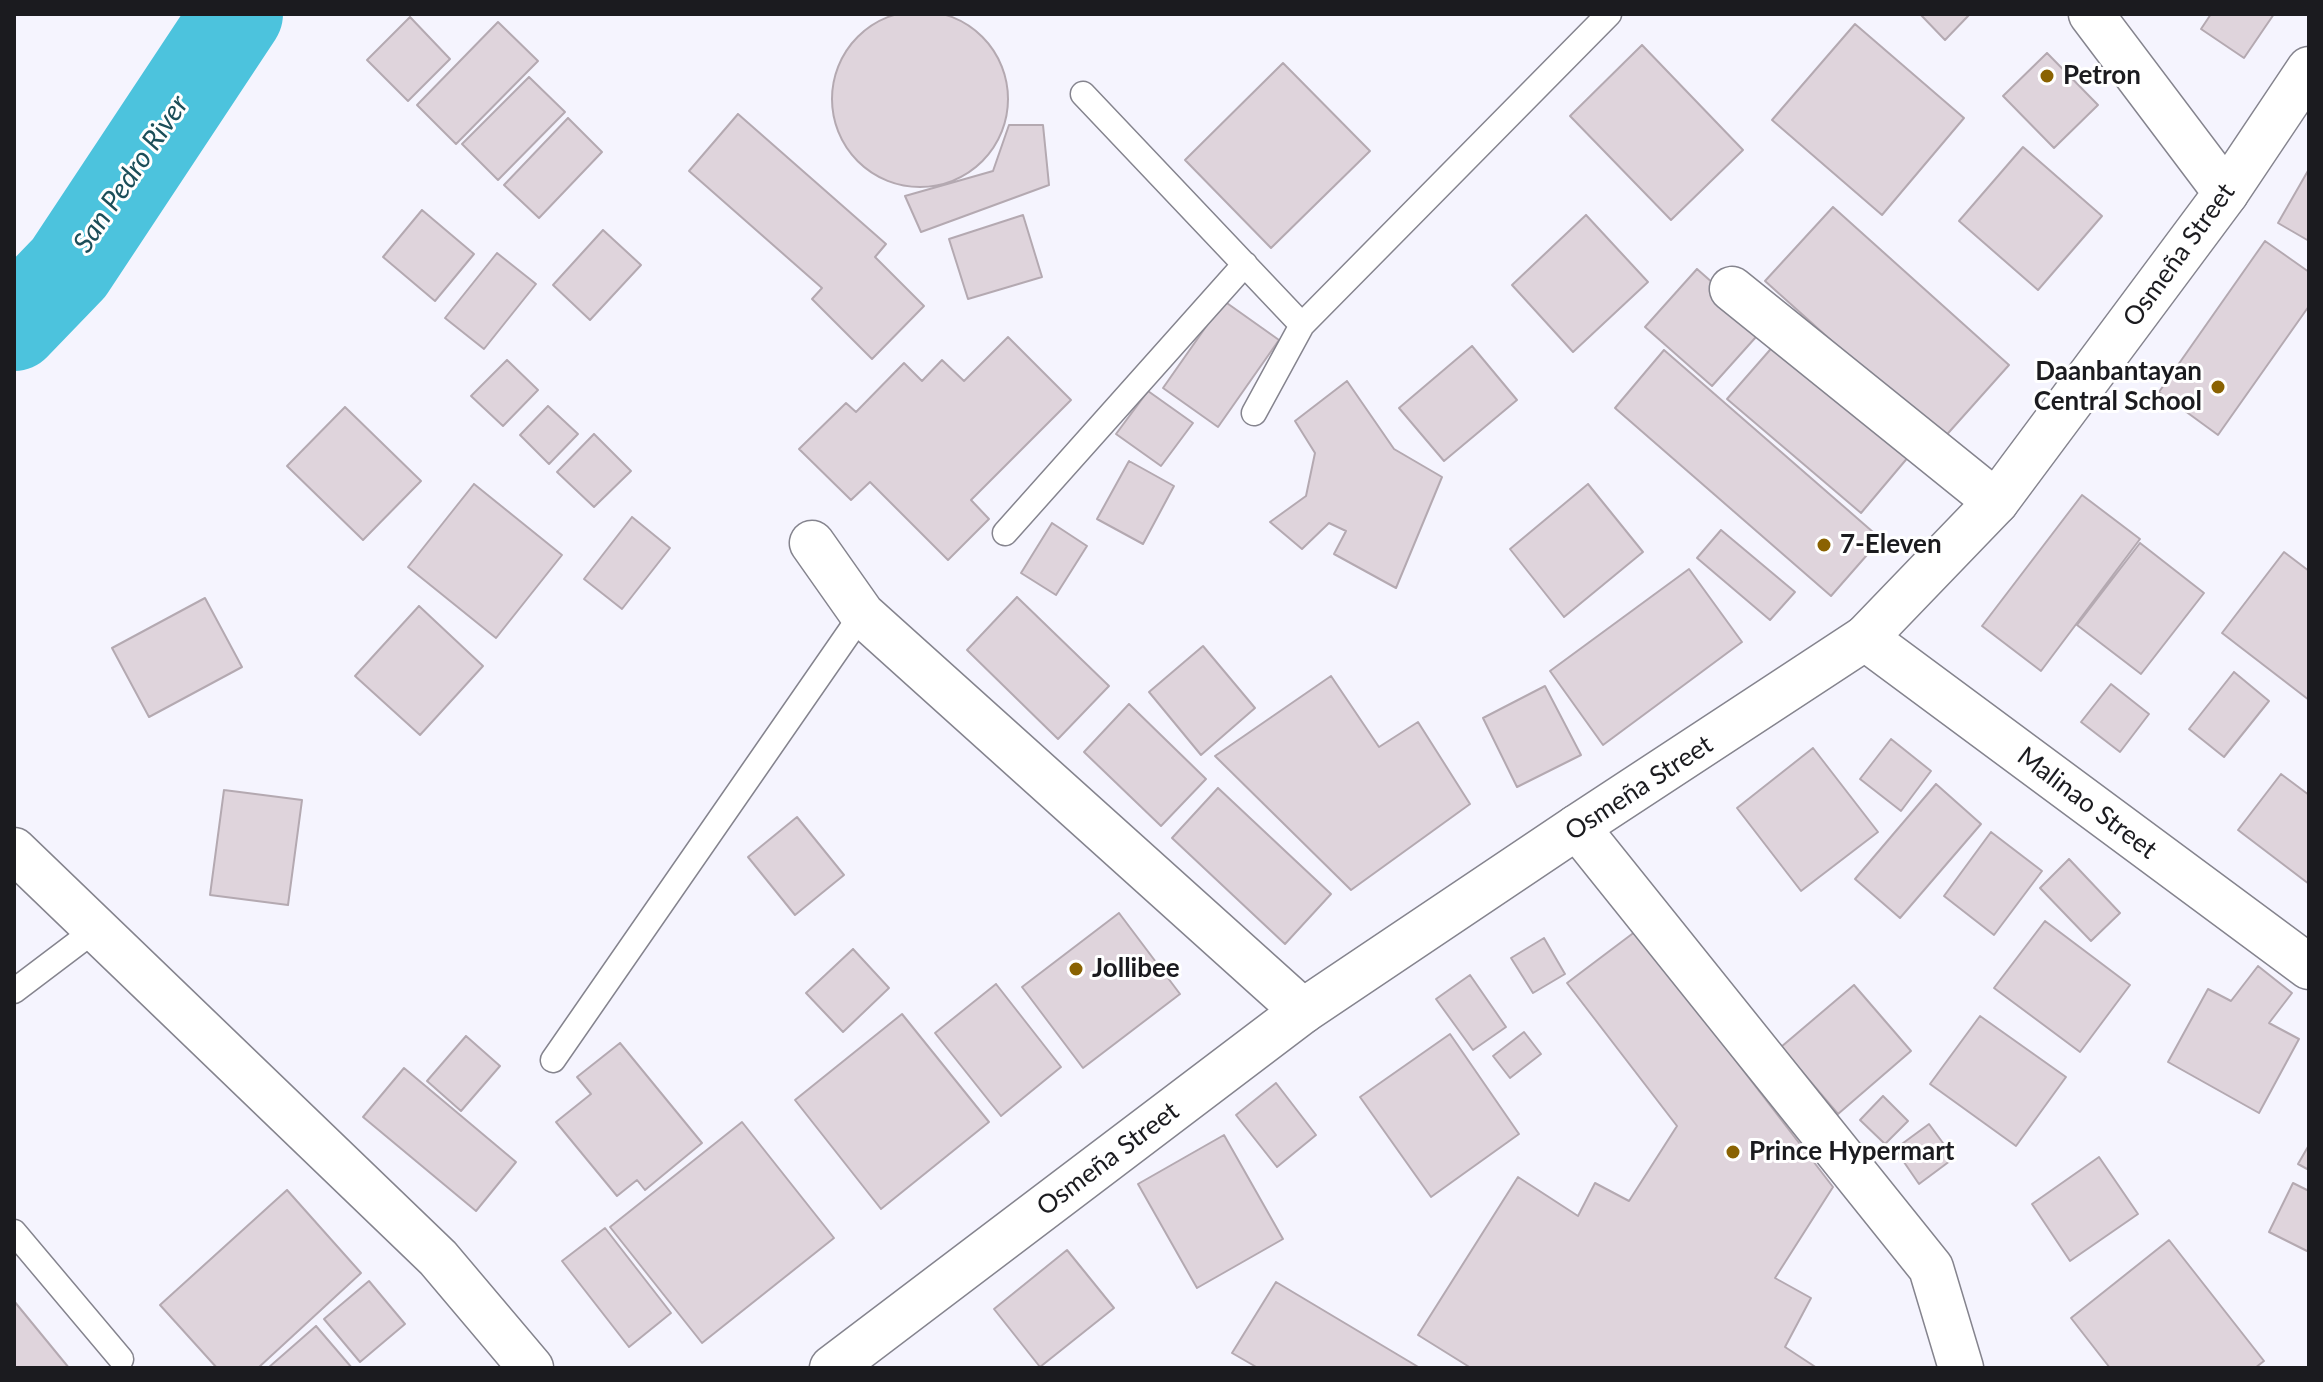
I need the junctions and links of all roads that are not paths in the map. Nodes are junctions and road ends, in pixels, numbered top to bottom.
1 (1609, 14) edge
2 (2091, 14) edge
3 (2309, 69) edge
4 (1083, 94) dead end
5 (2226, 193) junction
6 (1245, 264) junction
7 (1732, 289) dead end
8 (1302, 325) junction
9 (1254, 413) dead end
10 (1996, 502) junction
11 (1005, 533) dead end
12 (812, 543) dead end
13 (862, 614) junction
14 (1865, 638) junction
15 (1577, 827) junction
16 (14, 850) edge
17 (96, 929) junction
18 (2309, 967) edge
19 (14, 991) edge
20 (1303, 1011) junction
21 (553, 1060) dead end
22 (14, 1232) edge
23 (121, 1359) dead end
24 (531, 1368) edge
25 (832, 1368) edge
26 (1961, 1368) edge

1 - 8 lane
2 - 5 main road
3 - 5 main road, Osmeña Street
4 - 6 lane
5 - 10 main road, Osmeña Street
6 - 8 lane
6 - 11 lane
7 - 10 main road
8 - 9 lane
10 - 14 main road, Osmeña Street
12 - 13 main road
13 - 20 main road
13 - 21 lane
14 - 15 main road, Osmeña Street
14 - 18 main road, Malinao Street
15 - 20 main road, Osmeña Street
15 - 26 main road
16 - 17 main road
17 - 19 lane
17 - 24 main road
20 - 25 main road, Osmeña Street
22 - 23 lane

